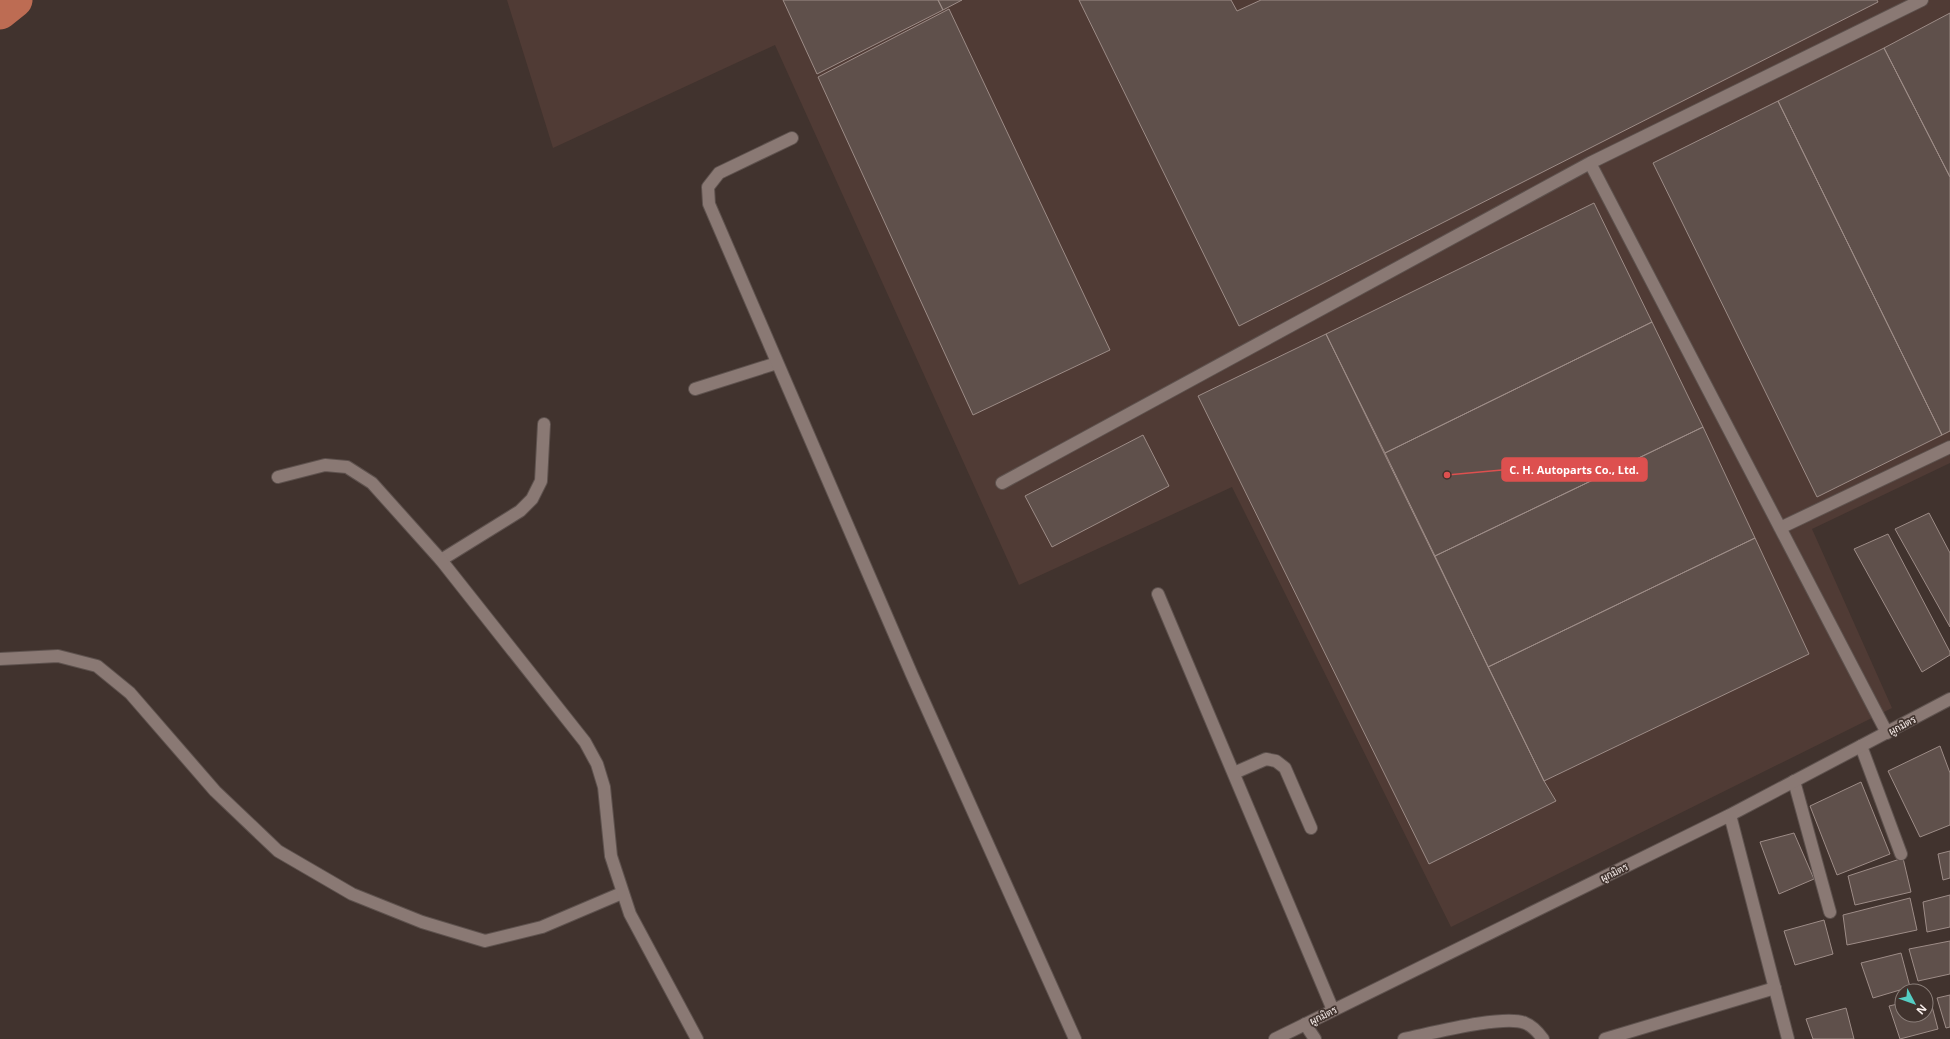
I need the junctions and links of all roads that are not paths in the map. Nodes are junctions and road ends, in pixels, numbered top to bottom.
1 (1922, 0) edge
2 (1908, 3) edge
3 (792, 138) dead end
4 (1590, 163) junction
5 (777, 363) junction
6 (694, 389) dead end
7 (544, 424) dead end
8 (1950, 447) edge
9 (278, 477) dead end
10 (1002, 483) dead end
11 (1780, 528) junction
12 (441, 560) junction
13 (1158, 594) dead end
14 (0, 659) edge
15 (1950, 699) edge
16 (1887, 733) junction
17 (1861, 746) junction
18 (1234, 773) junction
19 (1794, 781) junction
20 (1730, 815) junction
21 (1311, 828) dead end
22 (1901, 854) dead end
23 (622, 893) junction
24 (1830, 912) dead end
25 (1775, 988) junction
26 (1333, 1010) junction
27 (1305, 1024) junction
28 (697, 1039) edge
29 (1075, 1039) edge
30 (1275, 1039) edge
31 (1315, 1039) edge
32 (1404, 1039) edge
33 (1543, 1039) edge
34 (1605, 1039) edge
35 (1788, 1039) edge

1 - 2 street
2 - 4 street
3 - 5 street
4 - 10 street
4 - 11 street
5 - 6 street
5 - 29 street
7 - 12 street
8 - 11 street
9 - 12 street
11 - 16 street
12 - 23 street
13 - 18 street
14 - 23 street
15 - 16 street, ผูกมิตร
16 - 17 street, ผูกมิตร
17 - 19 street, ผูกมิตร
17 - 22 street
18 - 21 street
18 - 26 street
19 - 20 street, ผูกมิตร
19 - 24 street
20 - 25 street
20 - 26 street, ผูกมิตร
23 - 28 street
25 - 34 street
25 - 35 street
26 - 27 street, ผูกมิตร
27 - 30 street, ผูกมิตร
27 - 31 street
32 - 33 street

